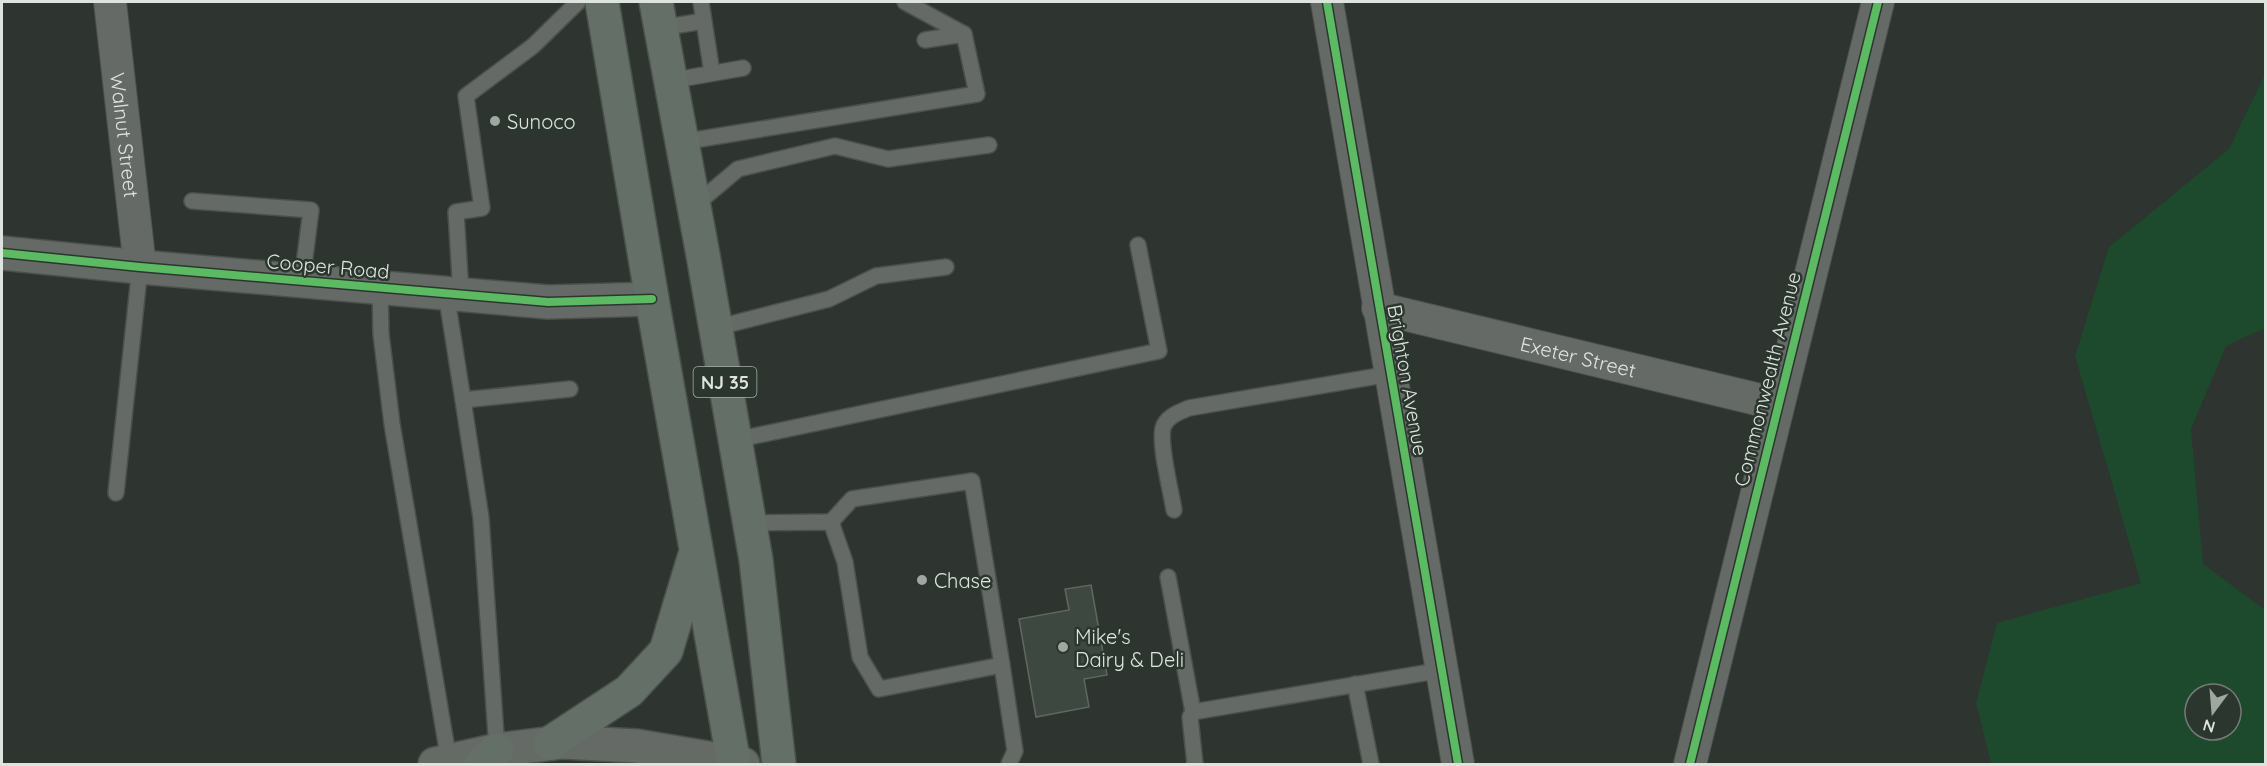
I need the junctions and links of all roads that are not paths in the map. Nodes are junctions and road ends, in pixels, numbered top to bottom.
1 (110, 2) edge
2 (578, 2) edge
3 (602, 2) edge
4 (700, 2) edge
5 (905, 2) edge
6 (1327, 2) edge
7 (1878, 2) edge
8 (658, 15) edge
9 (704, 21) junction
10 (964, 34) junction
11 (925, 40) dead end
12 (743, 68) dead end
13 (712, 74) junction
14 (669, 81) junction
15 (682, 142) junction
16 (989, 145) dead end
17 (192, 201) dead end
18 (694, 206) junction
19 (1138, 245) dead end
20 (2, 253) edge
21 (140, 267) junction
22 (946, 267) dead end
23 (302, 280) junction
24 (380, 287) junction
25 (453, 294) junction
26 (652, 299) junction
27 (1378, 308) junction
28 (716, 328) junction
29 (1390, 374) junction
30 (570, 389) dead end
31 (463, 400) junction
32 (1777, 404) junction
33 (735, 440) junction
34 (116, 493) dead end
35 (1174, 510) dead end
36 (831, 522) junction
37 (749, 523) junction
38 (696, 551) junction
39 (1168, 577) dead end
40 (1002, 665) junction
41 (1442, 670) junction
42 (1355, 684) junction
43 (1194, 712) junction
44 (550, 743) junction
45 (489, 757) edge
46 (442, 763) edge
47 (736, 764) edge
48 (779, 765) edge
49 (1010, 765) edge
50 (1196, 765) edge
51 (1371, 765) edge
52 (1458, 765) edge
53 (1690, 765) edge

1 - 21 street, Walnut Street
2 - 25 lane
3 - 26 highway, NJ 35
4 - 9 lane
5 - 10 lane
6 - 27 street, Brighton Avenue
7 - 32 street, Commonwealth Avenue
8 - 9 lane
8 - 14 highway, NJ 35
9 - 13 lane
10 - 11 lane
10 - 15 lane
12 - 13 lane
13 - 14 lane
14 - 15 highway, NJ 35
15 - 18 highway, NJ 35
16 - 18 lane
17 - 23 lane
18 - 28 highway, NJ 35
19 - 33 lane
20 - 21 street, Cooper Road
21 - 23 street, Cooper Road
21 - 34 lane
22 - 28 lane
23 - 24 street, Cooper Road
24 - 25 street, Cooper Road
24 - 46 lane
25 - 26 street, Cooper Road
25 - 31 lane
26 - 38 highway, NJ 35
27 - 29 street, Brighton Avenue
27 - 32 street, Exeter Street
28 - 33 highway, NJ 35
29 - 35 lane
29 - 41 street, Brighton Avenue
30 - 31 lane
31 - 45 lane
32 - 53 street, Commonwealth Avenue
33 - 37 highway, NJ 35
36 - 37 lane
36 - 40 lane
36 - 40 lane
37 - 48 highway, NJ 35
38 - 44 highway
38 - 47 highway, NJ 35
39 - 43 lane
40 - 49 lane
41 - 42 lane
41 - 52 street, Brighton Avenue
42 - 43 lane
42 - 51 lane
43 - 50 lane
44 - 45 street
44 - 47 street
45 - 46 street

